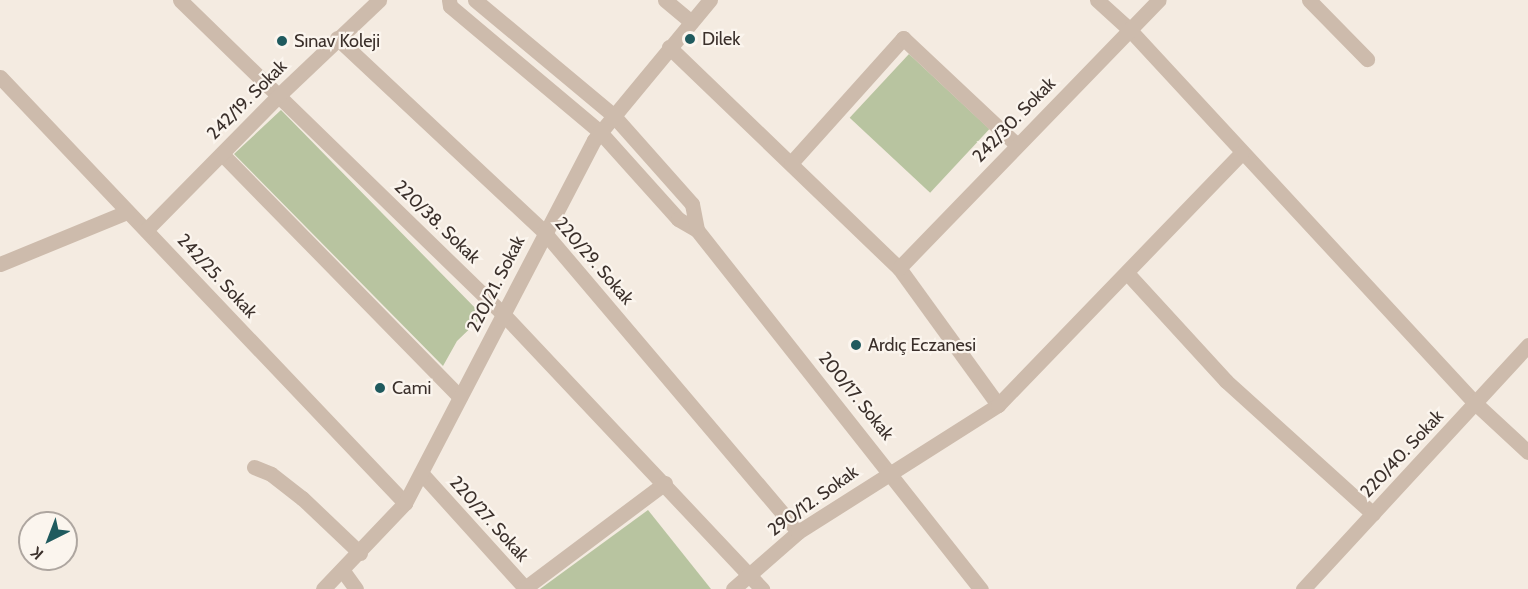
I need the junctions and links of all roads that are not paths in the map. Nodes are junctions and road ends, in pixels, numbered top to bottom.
1 (180, 0) edge
2 (379, 0) edge
3 (449, 0) edge
4 (475, 0) edge
5 (665, 0) edge
6 (710, 0) edge
7 (1097, 0) edge
8 (1160, 0) edge
9 (1309, 0) edge
10 (691, 22) junction
11 (1128, 29) junction
12 (337, 38) junction
13 (669, 47) junction
14 (1367, 59) dead end
15 (0, 77) edge
16 (279, 95) junction
17 (614, 115) junction
18 (600, 132) junction
19 (1017, 145) junction
20 (1241, 153) junction
21 (222, 154) junction
22 (791, 164) junction
23 (127, 212) junction
24 (146, 230) junction
25 (697, 230) junction
26 (544, 232) junction
27 (0, 264) edge
28 (899, 268) junction
29 (1128, 274) junction
30 (503, 314) junction
31 (1528, 345) edge
32 (460, 397) junction
33 (1475, 404) junction
34 (998, 405) junction
35 (1528, 452) edge
36 (254, 467) dead end
37 (890, 470) junction
38 (423, 475) junction
39 (665, 483) junction
40 (405, 503) junction
41 (1373, 514) junction
42 (798, 532) junction
43 (360, 553) junction
44 (343, 571) junction
45 (751, 574) junction
46 (526, 588) edge
47 (323, 589) edge
48 (356, 589) edge
49 (733, 589) edge
50 (762, 589) edge
51 (981, 589) edge
52 (1303, 589) edge

1 - 16 street, 220/38. Sokak
2 - 12 street, 242/19. Sokak
3 - 18 street, 200/17. Sokak
4 - 17 street, 200/17. Sokak
5 - 10 street
6 - 10 street, 220/21. Sokak
7 - 11 street
8 - 11 street, 242/30. Sokak
9 - 14 street
10 - 13 street, 220/21. Sokak
11 - 19 street, 242/30. Sokak
11 - 20 street
12 - 16 street, 242/19. Sokak
12 - 26 street, 220/29. Sokak
13 - 17 street, 220/21. Sokak
13 - 22 street
15 - 23 street, 242/25. Sokak
16 - 21 street, 242/19. Sokak
16 - 30 street, 220/38. Sokak
17 - 18 street, 220/21. Sokak
17 - 25 street, 200/17. Sokak
18 - 25 street, 200/17. Sokak
18 - 26 street, 220/21. Sokak
19 - 22 street
19 - 28 street, 242/30. Sokak
20 - 29 street, 290/12. Sokak
20 - 33 street
21 - 24 street, 242/19. Sokak
21 - 32 street
22 - 28 street
23 - 24 street, 242/25. Sokak
23 - 27 street
24 - 40 street, 242/25. Sokak
25 - 37 street, 200/17. Sokak
26 - 30 street, 220/21. Sokak
26 - 42 street, 220/29. Sokak
28 - 34 street
29 - 34 street, 290/12. Sokak
29 - 41 street
30 - 32 street, 220/21. Sokak
30 - 39 street, 220/38. Sokak
31 - 33 street, 220/40. Sokak
32 - 38 street, 220/21. Sokak
33 - 35 street
33 - 41 street, 220/40. Sokak
34 - 37 street, 290/12. Sokak
36 - 43 street
37 - 42 street, 290/12. Sokak
37 - 51 street, 200/17. Sokak
38 - 40 street, 220/21. Sokak
38 - 46 street, 220/27. Sokak
39 - 45 street, 220/38. Sokak
39 - 46 street
40 - 43 street, 220/21. Sokak
41 - 52 street, 220/40. Sokak
42 - 45 street, 290/12. Sokak
43 - 44 street, 220/21. Sokak
44 - 47 street, 220/21. Sokak
44 - 48 street
45 - 49 street, 290/12. Sokak
45 - 50 street, 220/38. Sokak

